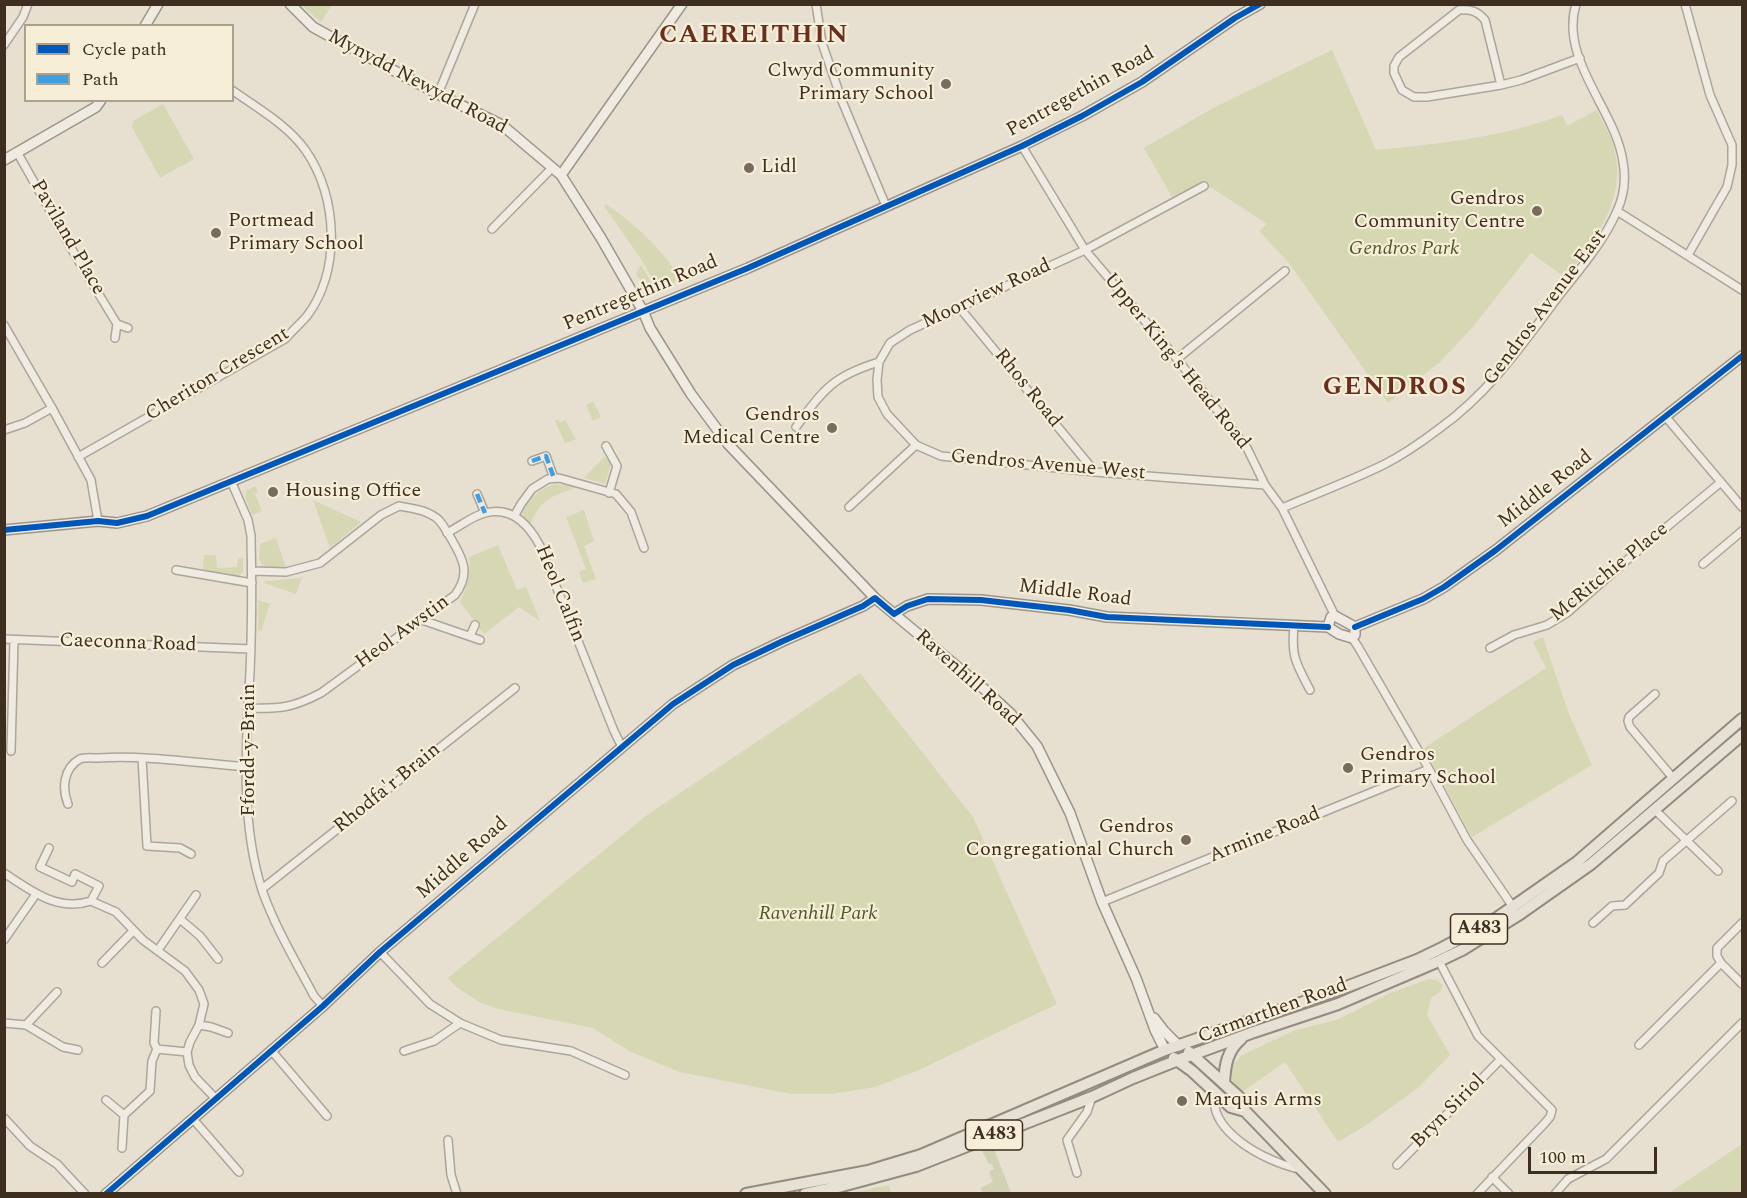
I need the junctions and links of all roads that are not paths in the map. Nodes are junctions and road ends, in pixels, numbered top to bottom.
1 (28, 4) edge
2 (158, 4) edge
3 (290, 4) edge
4 (475, 4) edge
5 (682, 4) edge
6 (816, 4) edge
7 (1260, 4) edge
8 (1576, 4) edge
9 (1685, 4) edge
10 (146, 24) edge
11 (4, 45) edge
12 (1580, 58) junction
13 (1501, 85) junction
14 (234, 91) edge
15 (438, 94) junction
16 (100, 102) edge
17 (1022, 146) junction
18 (17, 152) junction
19 (4, 160) edge
20 (552, 168) junction
21 (561, 175) junction
22 (1204, 186) dead end
23 (886, 206) junction
24 (1617, 211) junction
25 (492, 229) dead end
26 (1085, 250) junction
27 (1688, 255) junction
28 (1285, 272) dead end
29 (1743, 290) edge
30 (959, 307) junction
31 (643, 311) junction
32 (117, 324) junction
33 (4, 325) edge
34 (128, 328) dead end
35 (115, 338) dead end
36 (890, 344) joint
37 (1743, 356) edge
38 (1177, 359) junction
39 (879, 362) junction
40 (52, 408) junction
41 (1665, 416) junction
42 (796, 427) dead end
43 (4, 430) edge
44 (606, 446) dead end
45 (916, 446) junction
46 (78, 457) junction
47 (532, 461) dead end
48 (1095, 472) junction
49 (554, 478) junction
50 (231, 481) junction
51 (1721, 482) junction
52 (1265, 485) junction
53 (609, 493) junction
54 (477, 494) dead end
55 (849, 507) dead end
56 (1743, 507) edge
57 (1282, 508) junction
58 (485, 513) junction
59 (515, 515) junction
60 (98, 521) junction
61 (4, 530) edge
62 (1743, 531) edge
63 (447, 533) junction
64 (644, 548) dead end
65 (1703, 564) dead end
66 (176, 570) dead end
67 (252, 571) junction
68 (252, 583) junction
69 (875, 598) junction
70 (894, 614) junction
71 (1335, 616) junction
72 (422, 620) junction
73 (474, 625) dead end
74 (1294, 626) junction
75 (1328, 627) junction
76 (1355, 627) junction
77 (470, 636) junction
78 (4, 639) edge
79 (1352, 639) junction
80 (14, 640) junction
81 (480, 640) dead end
82 (1490, 648) dead end
83 (250, 649) junction
84 (514, 688) dead end
85 (1310, 690) dead end
86 (1655, 694) dead end
87 (248, 708) junction
88 (1743, 719) edge
89 (1743, 735) edge
90 (622, 747) junction
91 (11, 751) dead end
92 (142, 758) junction
93 (247, 767) junction
94 (1429, 769) junction
95 (1673, 778) junction
96 (1732, 801) dead end
97 (68, 804) dead end
98 (1655, 810) junction
99 (1686, 841) junction
100 (49, 848) dead end
101 (191, 854) dead end
102 (1718, 871) dead end
103 (4, 873) edge
104 (262, 889) junction
105 (36, 894) junction
106 (196, 895) dead end
107 (91, 901) junction
108 (1102, 902) junction
109 (1513, 907) junction
110 (180, 919) junction
111 (1593, 923) dead end
112 (1743, 923) edge
113 (133, 931) junction
114 (4, 940) edge
115 (158, 950) junction
116 (380, 952) junction
117 (218, 959) dead end
118 (1439, 961) junction
119 (102, 963) dead end
120 (1720, 963) junction
121 (1743, 984) edge
122 (57, 992) dead end
123 (323, 1006) junction
124 (156, 1011) dead end
125 (1148, 1011) junction
126 (4, 1023) edge
127 (460, 1023) junction
128 (1743, 1023) edge
129 (26, 1025) junction
130 (199, 1025) junction
131 (228, 1033) dead end
132 (1245, 1035) junction
133 (1639, 1045) dead end
134 (1179, 1046) junction
135 (157, 1049) junction
136 (78, 1050) dead end
137 (271, 1050) junction
138 (1165, 1050) junction
139 (404, 1051) dead end
140 (187, 1052) junction
141 (1192, 1055) junction
142 (1502, 1059) junction
143 (1178, 1060) junction
144 (625, 1075) dead end
145 (1224, 1083) junction
146 (1215, 1093) junction
147 (1092, 1097) junction
148 (106, 1100) dead end
149 (216, 1100) junction
150 (1245, 1111) junction
151 (124, 1115) junction
152 (327, 1116) dead end
153 (4, 1118) edge
154 (193, 1119) junction
155 (448, 1140) dead end
156 (122, 1148) dead end
157 (1397, 1165) dead end
158 (1302, 1170) junction
159 (239, 1172) dead end
160 (1077, 1173) dead end
161 (1492, 1177) junction
162 (85, 1194) edge
163 (106, 1194) edge
164 (457, 1194) edge
165 (746, 1194) edge
166 (805, 1194) edge
167 (1325, 1194) edge
168 (1477, 1194) edge
169 (1509, 1194) edge
170 (1555, 1194) edge

1 - 11 street
2 - 10 street
3 - 15 street, Mynydd Newydd Road
4 - 15 street
5 - 21 street
6 - 23 street
7 - 17 street, Pentregethin Road
8 - 12 street, Gendros Avenue East
9 - 27 street
12 - 13 street
12 - 24 street, Gendros Avenue East
13 - 13 street
14 - 46 street, Cheriton Crescent
15 - 20 street, Mynydd Newydd Road
16 - 18 street
17 - 23 street, Pentregethin Road
17 - 26 street, Upper King's Head Road
18 - 19 street
18 - 32 street, Paviland Place
20 - 21 street, Mynydd Newydd Road
20 - 25 street
21 - 31 street, Mynydd Newydd Road
22 - 26 street, Moorview Road
23 - 31 street, Pentregethin Road
24 - 27 street
24 - 57 street, Gendros Avenue East
26 - 30 street, Moorview Road
26 - 38 street, Upper King's Head Road
27 - 29 street
28 - 38 street
30 - 36 street, Moorview Road
30 - 48 street, Rhos Road
31 - 50 street, Pentregethin Road
31 - 69 street, Ravenhill Road
32 - 34 street
32 - 35 street
33 - 40 street
36 - 39 street, Gendros Avenue West
37 - 41 street, Middle Road
38 - 52 street, Upper King's Head Road
39 - 42 street
39 - 45 street, Gendros Avenue West
40 - 43 street
40 - 46 street
41 - 51 street
41 - 76 street, Middle Road
44 - 53 street
45 - 48 street, Gendros Avenue West
45 - 55 street
46 - 60 street
47 - 49 street
48 - 52 street, Gendros Avenue West
49 - 53 street
49 - 59 street
50 - 60 street, Pentregethin Road
50 - 67 street, Ffordd-y-Brain
51 - 56 street
51 - 82 street, McRitchie Place
52 - 57 street, Upper King's Head Road
53 - 64 street
54 - 58 street
57 - 71 street, Upper King's Head Road
58 - 59 street
58 - 63 street
59 - 90 street, Heol Calfin
60 - 61 street, Pentregethin Road
62 - 65 street
63 - 67 street, Heol Awstin
63 - 72 street, Heol Awstin
66 - 68 street
67 - 68 street, Ffordd-y-Brain
68 - 83 street, Ffordd-y-Brain
69 - 70 street, Ravenhill Road
69 - 90 street, Middle Road
70 - 74 street, Middle Road
70 - 108 street, Ravenhill Road
71 - 75 street
71 - 76 street
72 - 77 street
72 - 87 street, Heol Awstin
73 - 77 street
74 - 75 street, Middle Road
74 - 85 street
75 - 79 street
76 - 79 street
77 - 81 street
78 - 80 street, Caeconna Road
79 - 94 street
80 - 83 street, Caeconna Road
80 - 91 street
83 - 87 street, Ffordd-y-Brain
84 - 104 street, Rhodfa'r Brain
86 - 95 street
87 - 93 street, Ffordd-y-Brain
88 - 95 main road, Carmarthen Road / A483
89 - 98 main road, Carmarthen Road / A483
90 - 116 street, Middle Road
92 - 93 street
92 - 97 street
92 - 101 street
93 - 104 street, Ffordd-y-Brain
94 - 108 street, Armine Road
94 - 109 street
95 - 109 main road, Carmarthen Road / A483
96 - 99 street
98 - 99 street
98 - 118 main road, Carmarthen Road / A483
99 - 102 street
99 - 111 street
100 - 107 street
103 - 105 street
104 - 123 street, Ffordd-y-Brain
105 - 107 street
105 - 114 street
106 - 110 street
107 - 113 street
108 - 125 street, Ravenhill Road
109 - 134 main road, Carmarthen Road / A483
110 - 115 street
110 - 117 street
112 - 120 street
113 - 115 street
113 - 119 street
115 - 130 street
116 - 123 street, Middle Road
116 - 127 street
118 - 132 main road, Carmarthen Road / A483
118 - 142 street
120 - 121 street
120 - 133 street
122 - 129 street
123 - 137 street, Middle Road
124 - 135 street
125 - 134 street, Ravenhill Road
125 - 138 street, Ravenhill Road
126 - 129 street
127 - 139 street
127 - 144 street
128 - 170 street
129 - 136 street
130 - 131 street
130 - 140 street
132 - 141 main road, Carmarthen Road / A483
132 - 145 main road
134 - 138 main road, Carmarthen Road / A483
134 - 141 main road
135 - 140 street
135 - 151 street
137 - 149 street, Middle Road
137 - 152 street
138 - 143 main road
138 - 165 main road, Carmarthen Road / A483
140 - 149 street
141 - 143 main road, Carmarthen Road / A483
141 - 145 main road
142 - 157 street, Bryn Siriol
142 - 161 street
143 - 146 main road
143 - 147 main road, Carmarthen Road / A483
145 - 150 main road
146 - 150 main road
146 - 158 street
147 - 160 street
147 - 166 main road, Carmarthen Road / A483
148 - 151 street
149 - 154 street, Middle Road
150 - 158 main road
151 - 156 street
153 - 162 street
154 - 159 street
154 - 163 street, Middle Road
155 - 164 street
158 - 167 main road
161 - 168 street
161 - 169 street

